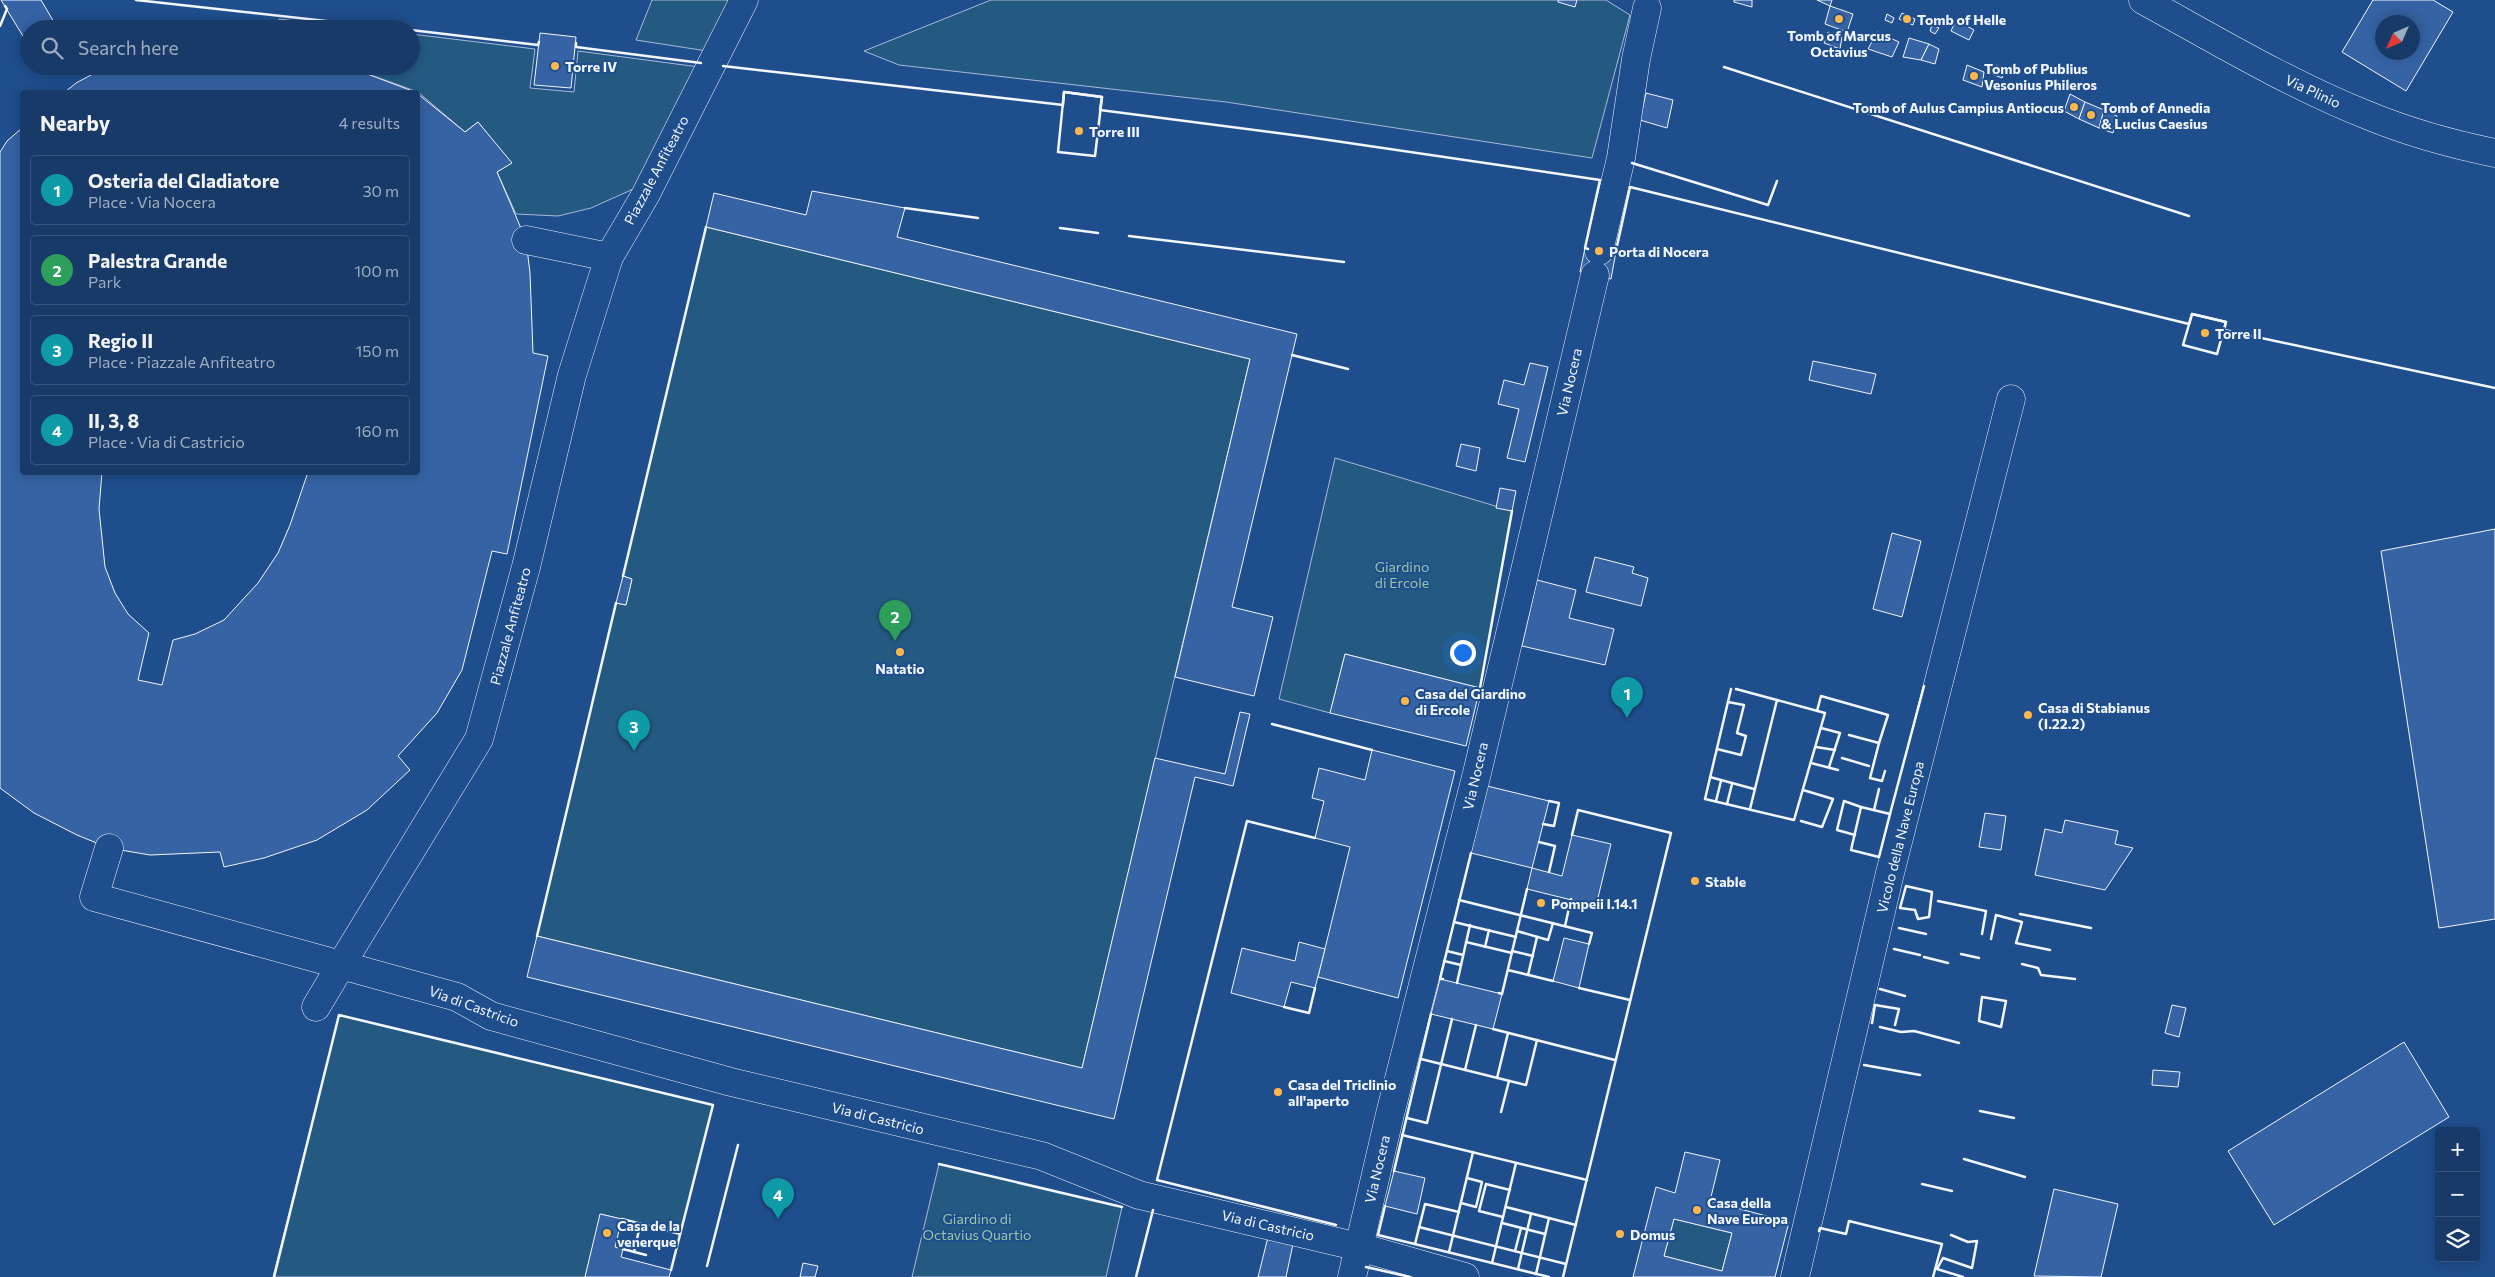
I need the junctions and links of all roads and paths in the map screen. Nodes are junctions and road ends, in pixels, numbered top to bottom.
1 (744, 0) edge
2 (2143, 0) edge
3 (1647, 8) dead end
4 (2495, 153) edge
5 (526, 240) dead end
6 (609, 257) junction
7 (2011, 399) dead end
8 (109, 848) dead end
9 (341, 965) junction
10 (316, 1007) dead end
11 (1359, 1247) junction
12 (1352, 1277) edge
13 (1465, 1277) edge
14 (1795, 1277) edge

1 - 6 street, Piazzale Anfiteatro
2 - 4 street, Via Plinio
3 - 11 street, Via Nocera
5 - 6 street
6 - 9 street, Piazzale Anfiteatro
7 - 14 street, Vicolo della Nave Europa
8 - 9 street, Via di Castricio
9 - 10 street
9 - 11 street, Via di Castricio
11 - 12 street, Via Nocera
11 - 13 street, Via di Castricio

